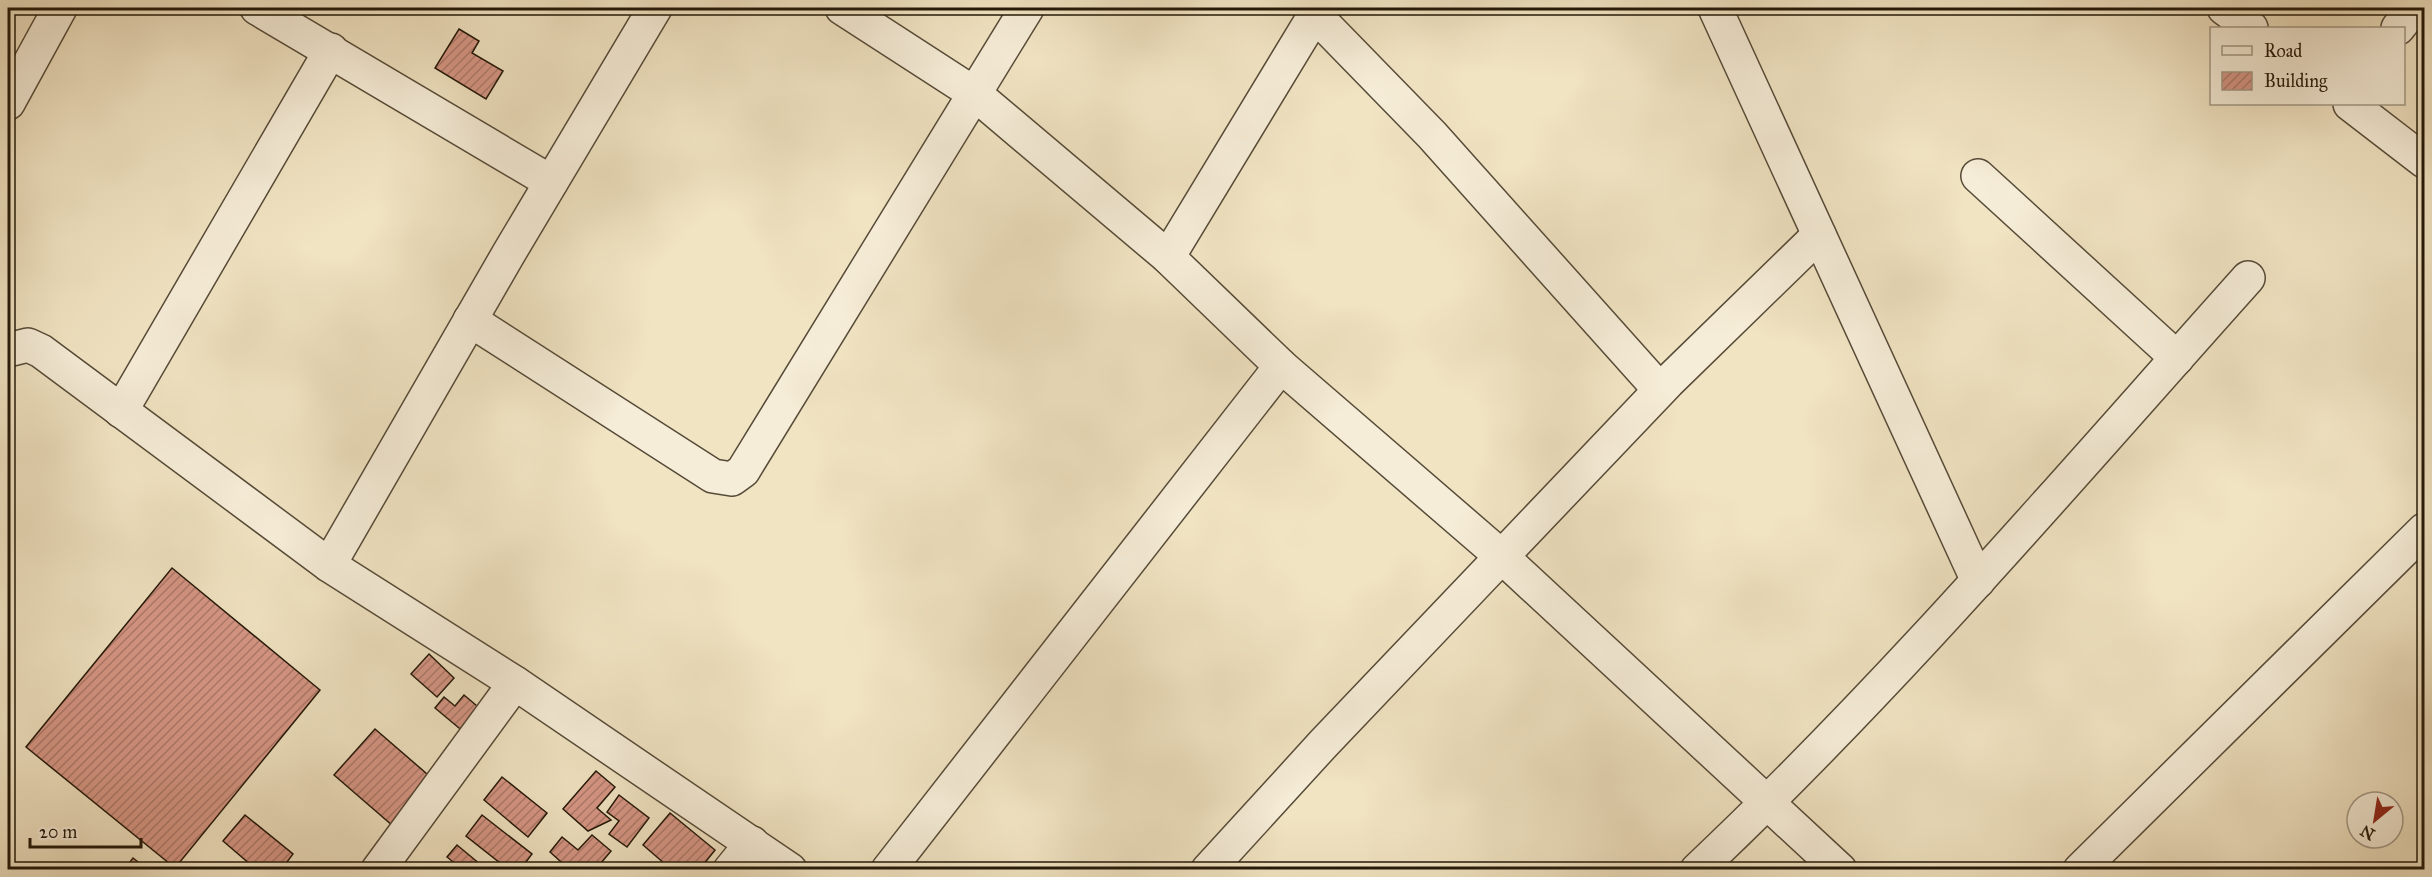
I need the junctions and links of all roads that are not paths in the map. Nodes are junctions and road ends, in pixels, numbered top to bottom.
1 (60, 8) edge
2 (257, 8) edge
3 (655, 8) edge
4 (842, 8) edge
5 (1027, 8) edge
6 (1715, 8) edge
7 (2224, 8) edge
8 (2414, 8) edge
9 (1317, 11) edge
10 (2251, 27) edge
11 (2399, 27) edge
12 (331, 50) junction
13 (975, 94) junction
14 (8, 103) edge
15 (2351, 105) edge
16 (2424, 161) edge
17 (1978, 176) dead end
18 (551, 182) junction
19 (1819, 235) junction
20 (1168, 257) junction
21 (2248, 278) dead end
22 (470, 320) junction
23 (8, 350) edge
24 (2177, 358) junction
25 (1281, 366) junction
26 (1660, 390) junction
27 (121, 411) junction
28 (2424, 530) edge
29 (1501, 556) junction
30 (329, 566) junction
31 (1978, 581) junction
32 (515, 683) junction
33 (1767, 803) junction
34 (752, 843) junction
35 (378, 870) edge
36 (730, 870) edge
37 (790, 870) edge
38 (888, 870) edge
39 (1208, 870) edge
40 (1697, 870) edge
41 (1840, 870) edge
42 (2080, 870) edge

1 - 14 street
2 - 12 street
3 - 18 street
4 - 13 street
5 - 13 street
6 - 19 street
7 - 10 street
8 - 11 street
9 - 20 street
9 - 26 street
12 - 18 street
12 - 27 street
13 - 20 street
13 - 22 street
15 - 16 street
17 - 24 street
18 - 22 street
19 - 26 street
19 - 31 street
20 - 25 street
21 - 24 street
22 - 30 street
23 - 27 street
24 - 31 street
25 - 29 street
25 - 38 street
26 - 29 street
27 - 30 street
28 - 42 street
29 - 33 street
29 - 39 street
30 - 32 street
31 - 33 street
32 - 34 street
32 - 35 street
33 - 40 street
33 - 41 street
34 - 36 street
34 - 37 street

